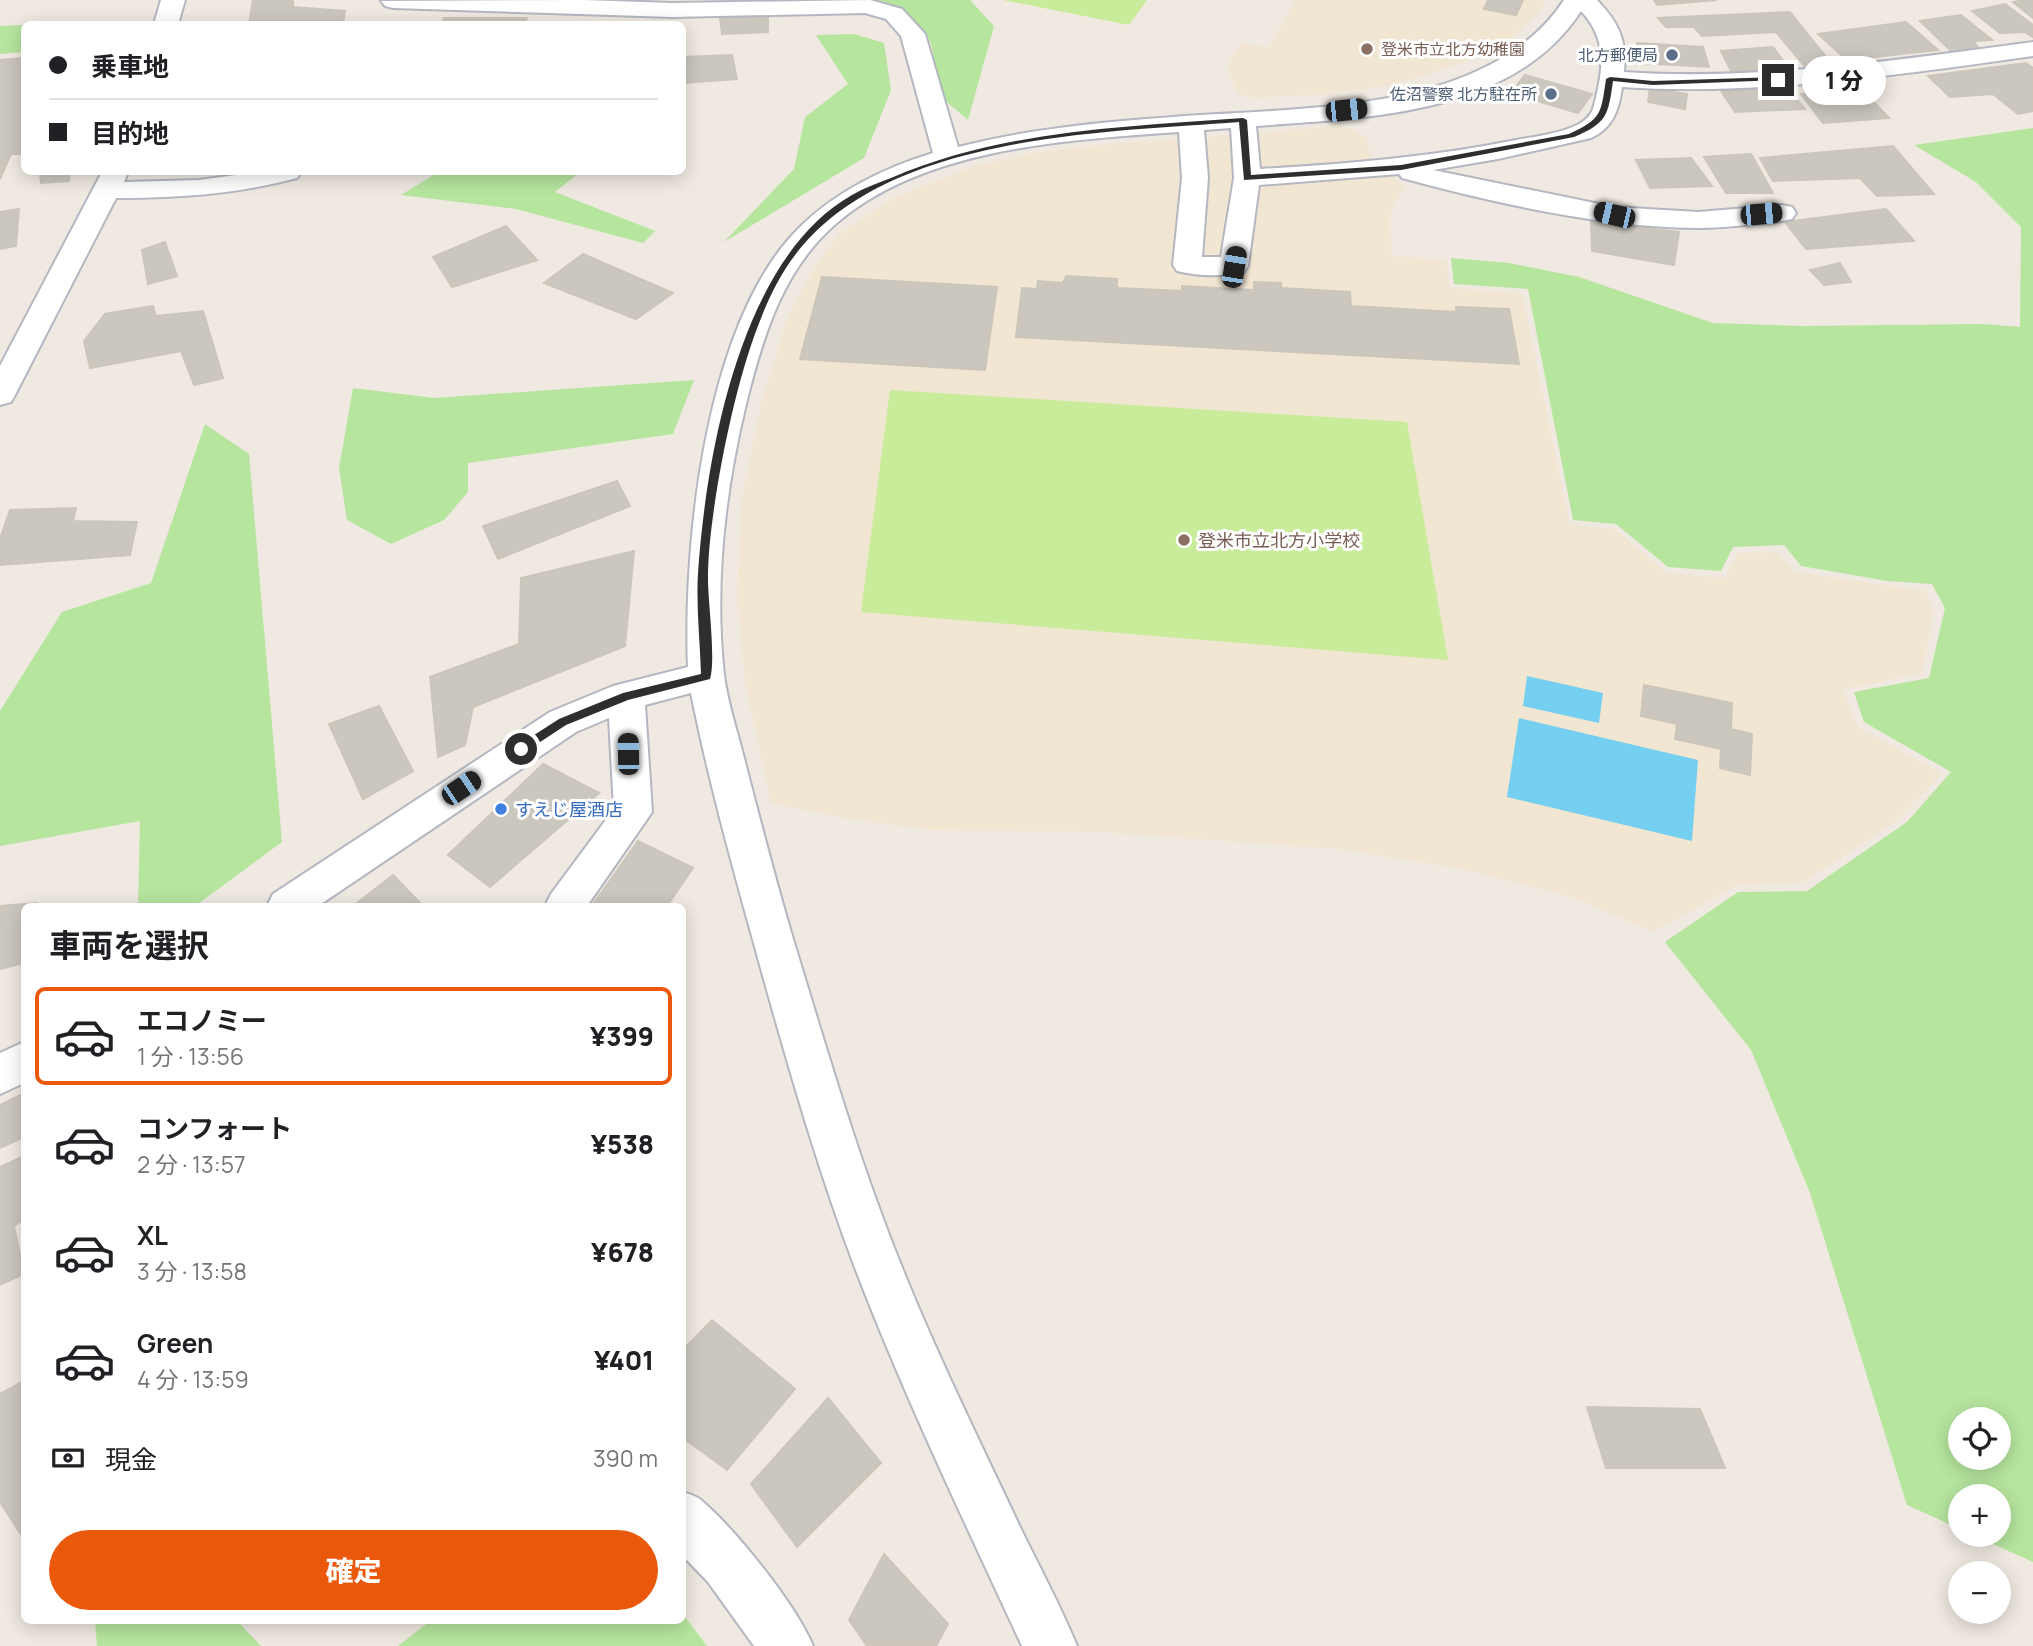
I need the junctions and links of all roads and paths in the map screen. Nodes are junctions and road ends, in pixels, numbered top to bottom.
1 (173, 0) edge
2 (1576, 0) edge
3 (1584, 0) edge
4 (388, 6) edge
5 (167, 21) edge
6 (2033, 49) edge
7 (1610, 79) junction
8 (1243, 120) junction
9 (1191, 124) junction
10 (948, 158) junction
11 (1398, 168) junction
12 (275, 175) edge
13 (1247, 178) junction
14 (111, 181) edge
15 (1782, 212) dead end
16 (0, 395) edge
17 (706, 676) junction
18 (626, 696) junction
19 (291, 903) edge
20 (567, 903) edge
21 (21, 1064) edge
22 (0, 1074) edge
23 (686, 1521) edge
24 (786, 1646) edge
25 (1050, 1646) edge

1 - 5 street
2 - 8 street
3 - 7 street
4 - 10 street
6 - 7 street
7 - 11 street
8 - 9 street
8 - 13 street
9 - 10 street
9 - 13 street
10 - 17 street
11 - 13 street
11 - 15 street
12 - 14 street
14 - 16 street
17 - 18 street
17 - 25 street
18 - 19 street
18 - 20 street
21 - 22 street
23 - 24 street

